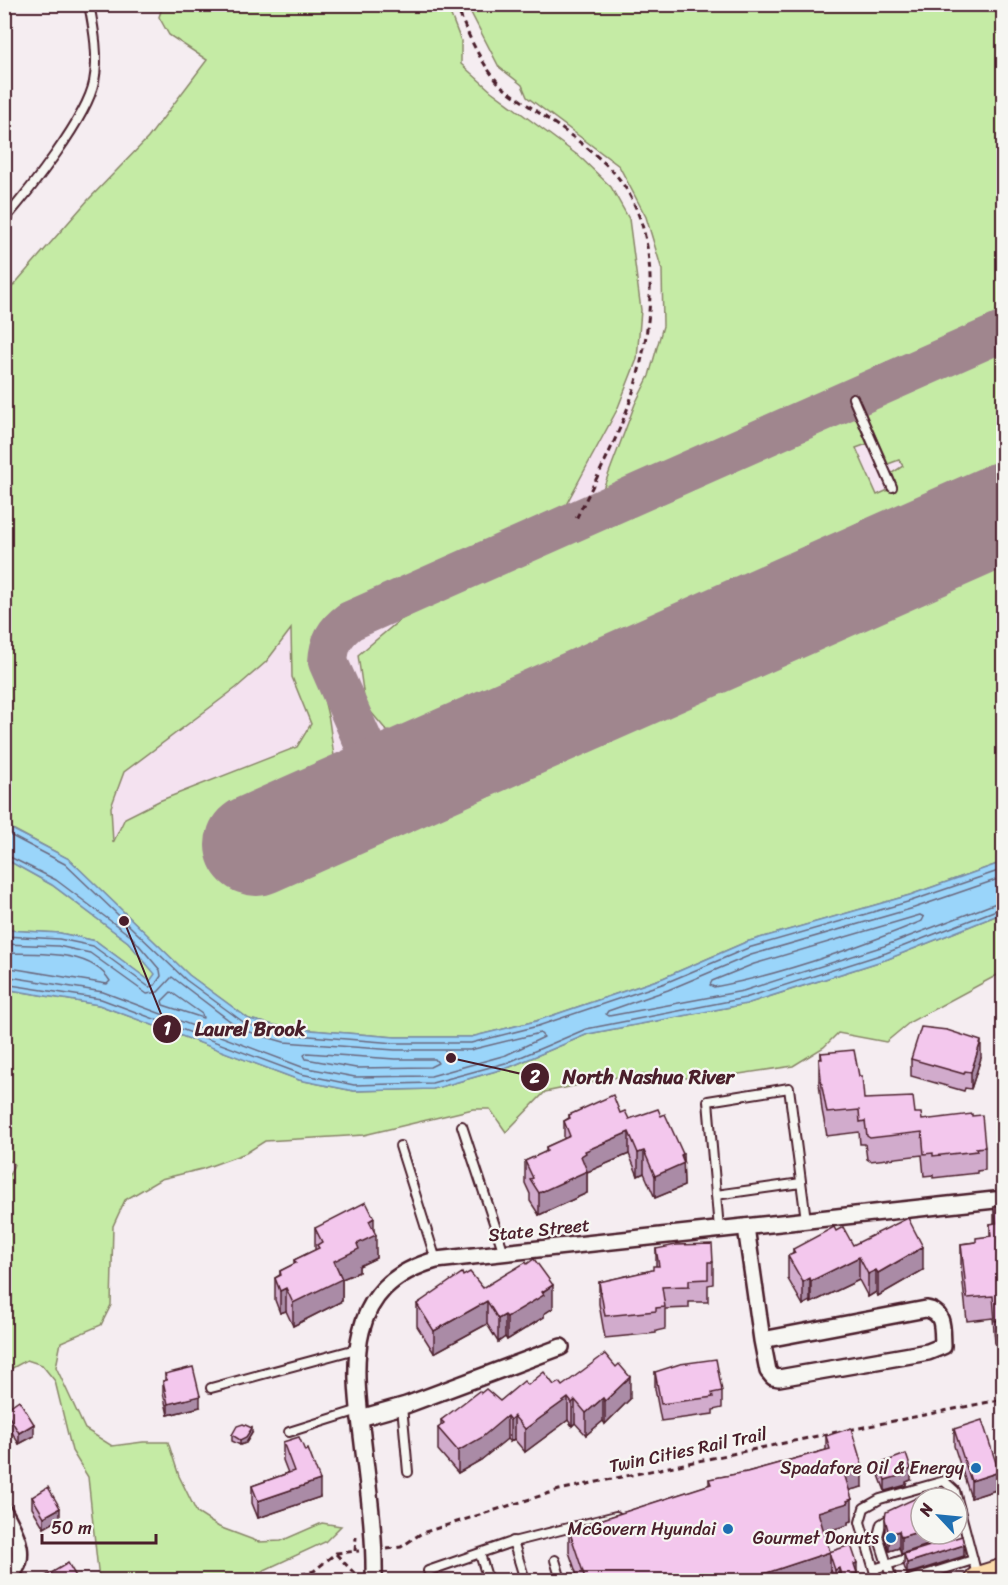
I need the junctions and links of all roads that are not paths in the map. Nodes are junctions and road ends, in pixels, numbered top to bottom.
1 (89, 4) edge
2 (4, 220) edge
3 (853, 398) dead end
4 (892, 487) dead end
5 (462, 1126) dead end
6 (400, 1146) dead end
7 (801, 1183) junction
8 (716, 1195) junction
9 (1004, 1199) edge
10 (806, 1220) junction
11 (746, 1227) junction
12 (719, 1229) junction
13 (504, 1253) junction
14 (436, 1260) junction
15 (762, 1340) junction
16 (561, 1347) dead end
17 (356, 1349) junction
18 (211, 1388) dead end
19 (402, 1406) junction
20 (360, 1414) junction
21 (289, 1432) dead end
22 (408, 1472) dead end
23 (926, 1486) edge
24 (950, 1486) edge
25 (909, 1491) edge
26 (4, 1512) edge
27 (623, 1514) edge
28 (900, 1514) edge
29 (513, 1541) junction
30 (969, 1543) edge
31 (947, 1546) edge
32 (941, 1548) joint
33 (930, 1551) edge
34 (480, 1554) junction
35 (920, 1554) edge
36 (555, 1560) dead end
37 (888, 1564) junction
38 (874, 1569) junction
39 (428, 1571) dead end
40 (1004, 1572) edge
41 (977, 1574) edge
42 (375, 1578) edge
43 (4, 1579) edge
44 (488, 1581) edge
45 (525, 1581) edge
46 (561, 1581) edge
47 (877, 1581) edge
48 (892, 1581) edge
49 (909, 1581) edge

1 - 2 lane
3 - 4 lane
5 - 13 lane
6 - 14 lane
7 - 8 lane
7 - 8 lane
7 - 10 lane
8 - 12 lane
9 - 10 street, State Street
10 - 11 street, State Street
11 - 12 street, State Street
11 - 15 street
12 - 13 street, State Street
13 - 14 street, State Street
14 - 17 street, State Street
15 - 15 street
16 - 19 street
17 - 18 lane
17 - 20 street, State Street
19 - 20 street
19 - 22 lane
20 - 21 lane
20 - 42 street, State Street
23 - 24 lane
25 - 38 lane
26 - 43 street
27 - 29 lane
28 - 37 lane
29 - 34 lane
29 - 45 lane
30 - 41 lane
31 - 32 lane
32 - 33 lane
34 - 39 lane
34 - 44 lane
35 - 37 lane
36 - 46 lane
37 - 38 lane
37 - 48 lane
38 - 47 lane
40 - 41 highway
41 - 49 lane

